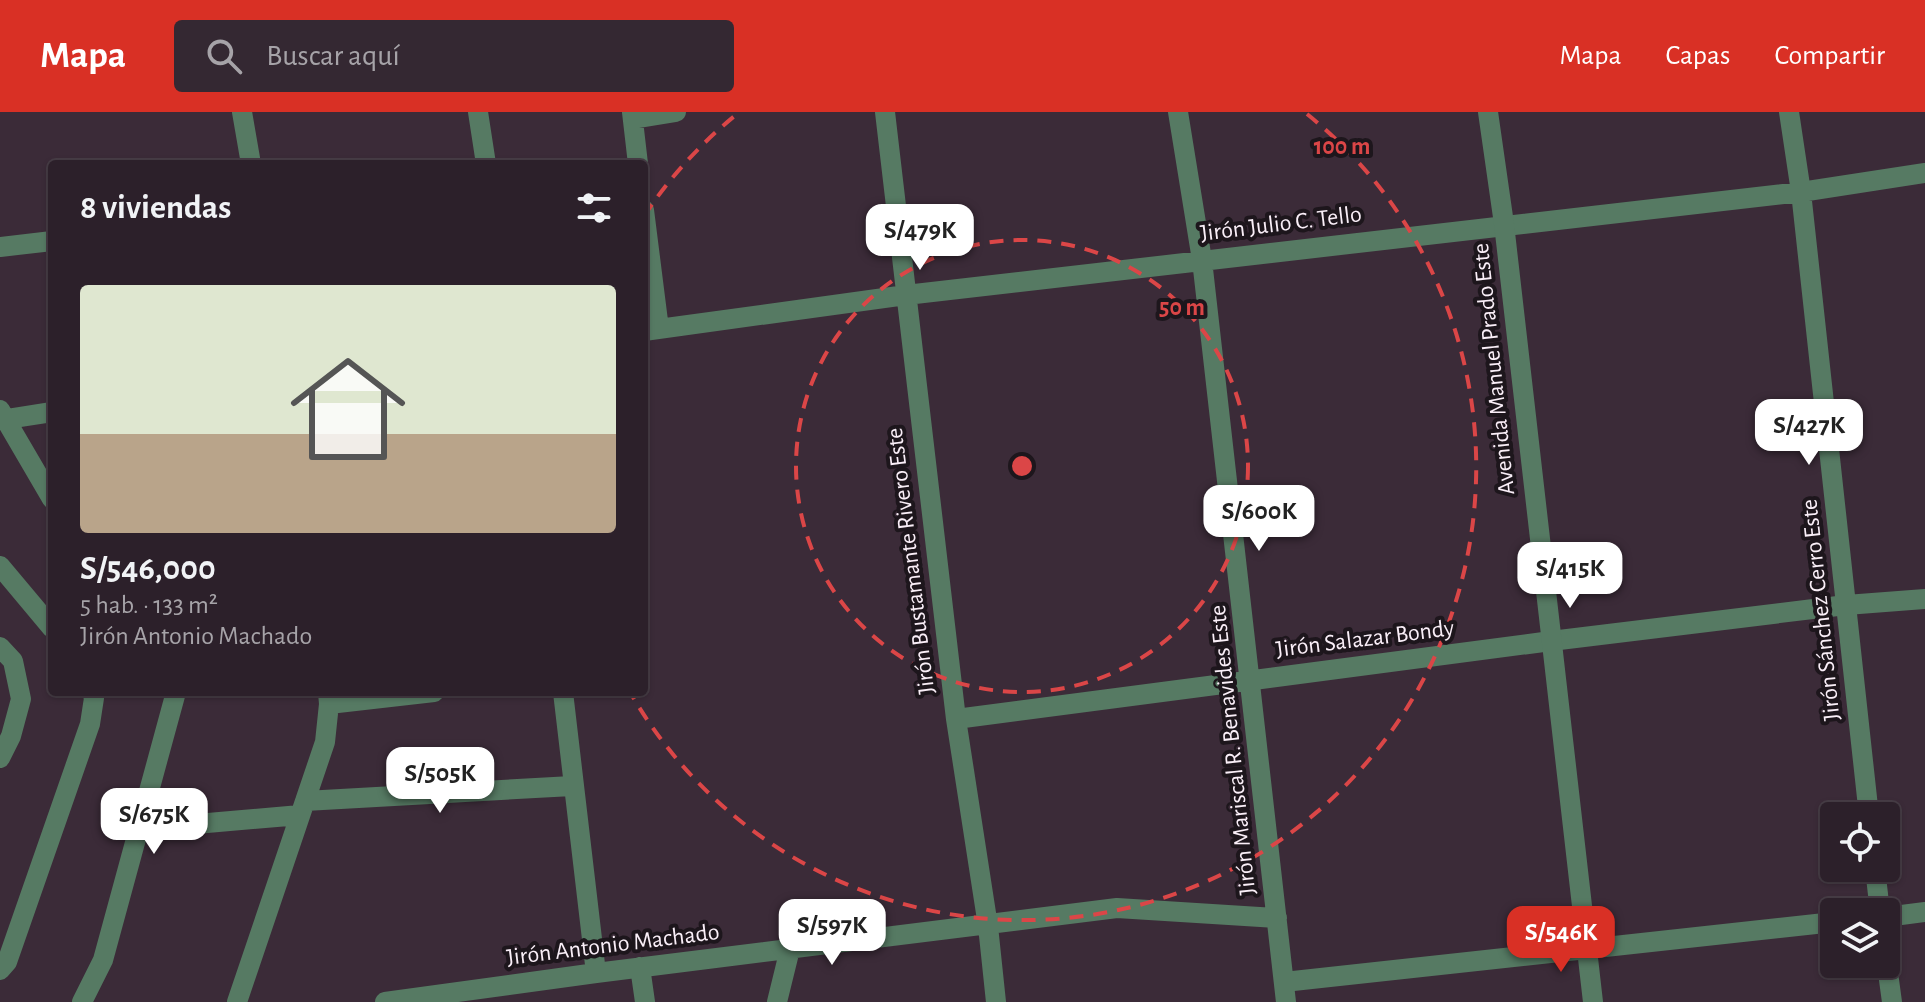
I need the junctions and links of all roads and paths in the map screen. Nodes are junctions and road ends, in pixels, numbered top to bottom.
1 (242, 112) edge
2 (478, 112) edge
3 (676, 112) edge
4 (885, 112) edge
5 (1178, 112) edge
6 (1488, 112) edge
7 (1789, 112) edge
8 (632, 116) edge
9 (250, 160) edge
10 (485, 160) edge
11 (638, 160) edge
12 (1925, 173) edge
13 (1801, 192) junction
14 (1504, 224) junction
15 (48, 241) edge
16 (0, 247) edge
17 (1202, 260) junction
18 (648, 279) edge
19 (906, 295) junction
20 (651, 330) edge
21 (48, 412) edge
22 (2, 417) edge
23 (48, 492) edge
24 (0, 566) edge
25 (1925, 599) edge
26 (1846, 605) junction
27 (48, 623) edge
28 (1551, 641) junction
29 (0, 647) edge
30 (1252, 680) junction
31 (93, 696) edge
32 (175, 696) edge
33 (364, 696) edge
34 (563, 696) edge
35 (329, 698) edge
36 (956, 719) junction
37 (0, 758) edge
38 (572, 786) junction
39 (1867, 802) edge
40 (302, 808) junction
41 (139, 829) junction
42 (1925, 912) edge
43 (1900, 915) edge
44 (1277, 918) junction
45 (1820, 924) edge
46 (988, 926) junction
47 (790, 949) junction
48 (1585, 949) junction
49 (640, 967) junction
50 (0, 970) edge
51 (596, 973) junction
52 (1889, 978) edge
53 (1285, 992) edge
54 (399, 1001) edge
55 (82, 1002) edge
56 (237, 1002) edge
57 (645, 1002) edge
58 (777, 1002) edge
59 (996, 1002) edge
60 (1593, 1002) edge
61 (1892, 1002) edge

1 - 9 street
2 - 10 street
3 - 8 street
4 - 19 street, Jirón Bustamante Rivero Este
5 - 17 street, Jirón Mariscal R. Benavides Este
6 - 14 street, Avenida Manuel Prado Este
7 - 13 street, Jirón Sánchez Cerro Este
8 - 11 street
12 - 13 street, Jirón Julio C. Tello
13 - 14 street, Jirón Julio C. Tello
13 - 26 street, Jirón Sánchez Cerro Este
14 - 17 street, Jirón Julio C. Tello
14 - 28 street, Avenida Manuel Prado Este
15 - 16 street
17 - 19 street, Jirón Julio C. Tello
17 - 30 street, Jirón Mariscal R. Benavides Este
18 - 20 street
19 - 20 street, Jirón Julio C. Tello
19 - 36 street, Jirón Bustamante Rivero Este
21 - 22 street
22 - 23 street
24 - 27 street
25 - 26 street, Jirón Salazar Bondy
26 - 28 street, Jirón Salazar Bondy
26 - 39 street, Jirón Sánchez Cerro Este
28 - 30 street, Jirón Salazar Bondy
28 - 48 street, Avenida Manuel Prado Este
29 - 37 street
30 - 36 street, Jirón Salazar Bondy
30 - 44 street, Jirón Mariscal R. Benavides Este
31 - 50 street
32 - 41 street
33 - 35 street
34 - 38 street
35 - 40 street
36 - 46 street, Jirón Bustamante Rivero Este
38 - 40 street
38 - 51 street
40 - 41 street
40 - 56 street
41 - 55 street
42 - 43 street
44 - 46 street, Jirón Antonio Machado
44 - 53 street, Jirón Mariscal R. Benavides Este
45 - 48 street
46 - 47 street, Jirón Antonio Machado
46 - 59 street, Jirón Bustamante Rivero Este
47 - 49 street, Jirón Antonio Machado
47 - 58 street
48 - 53 street
48 - 60 street, Avenida Manuel Prado Este
49 - 51 street, Jirón Antonio Machado
49 - 57 street
51 - 54 street, Jirón Antonio Machado
52 - 61 street

